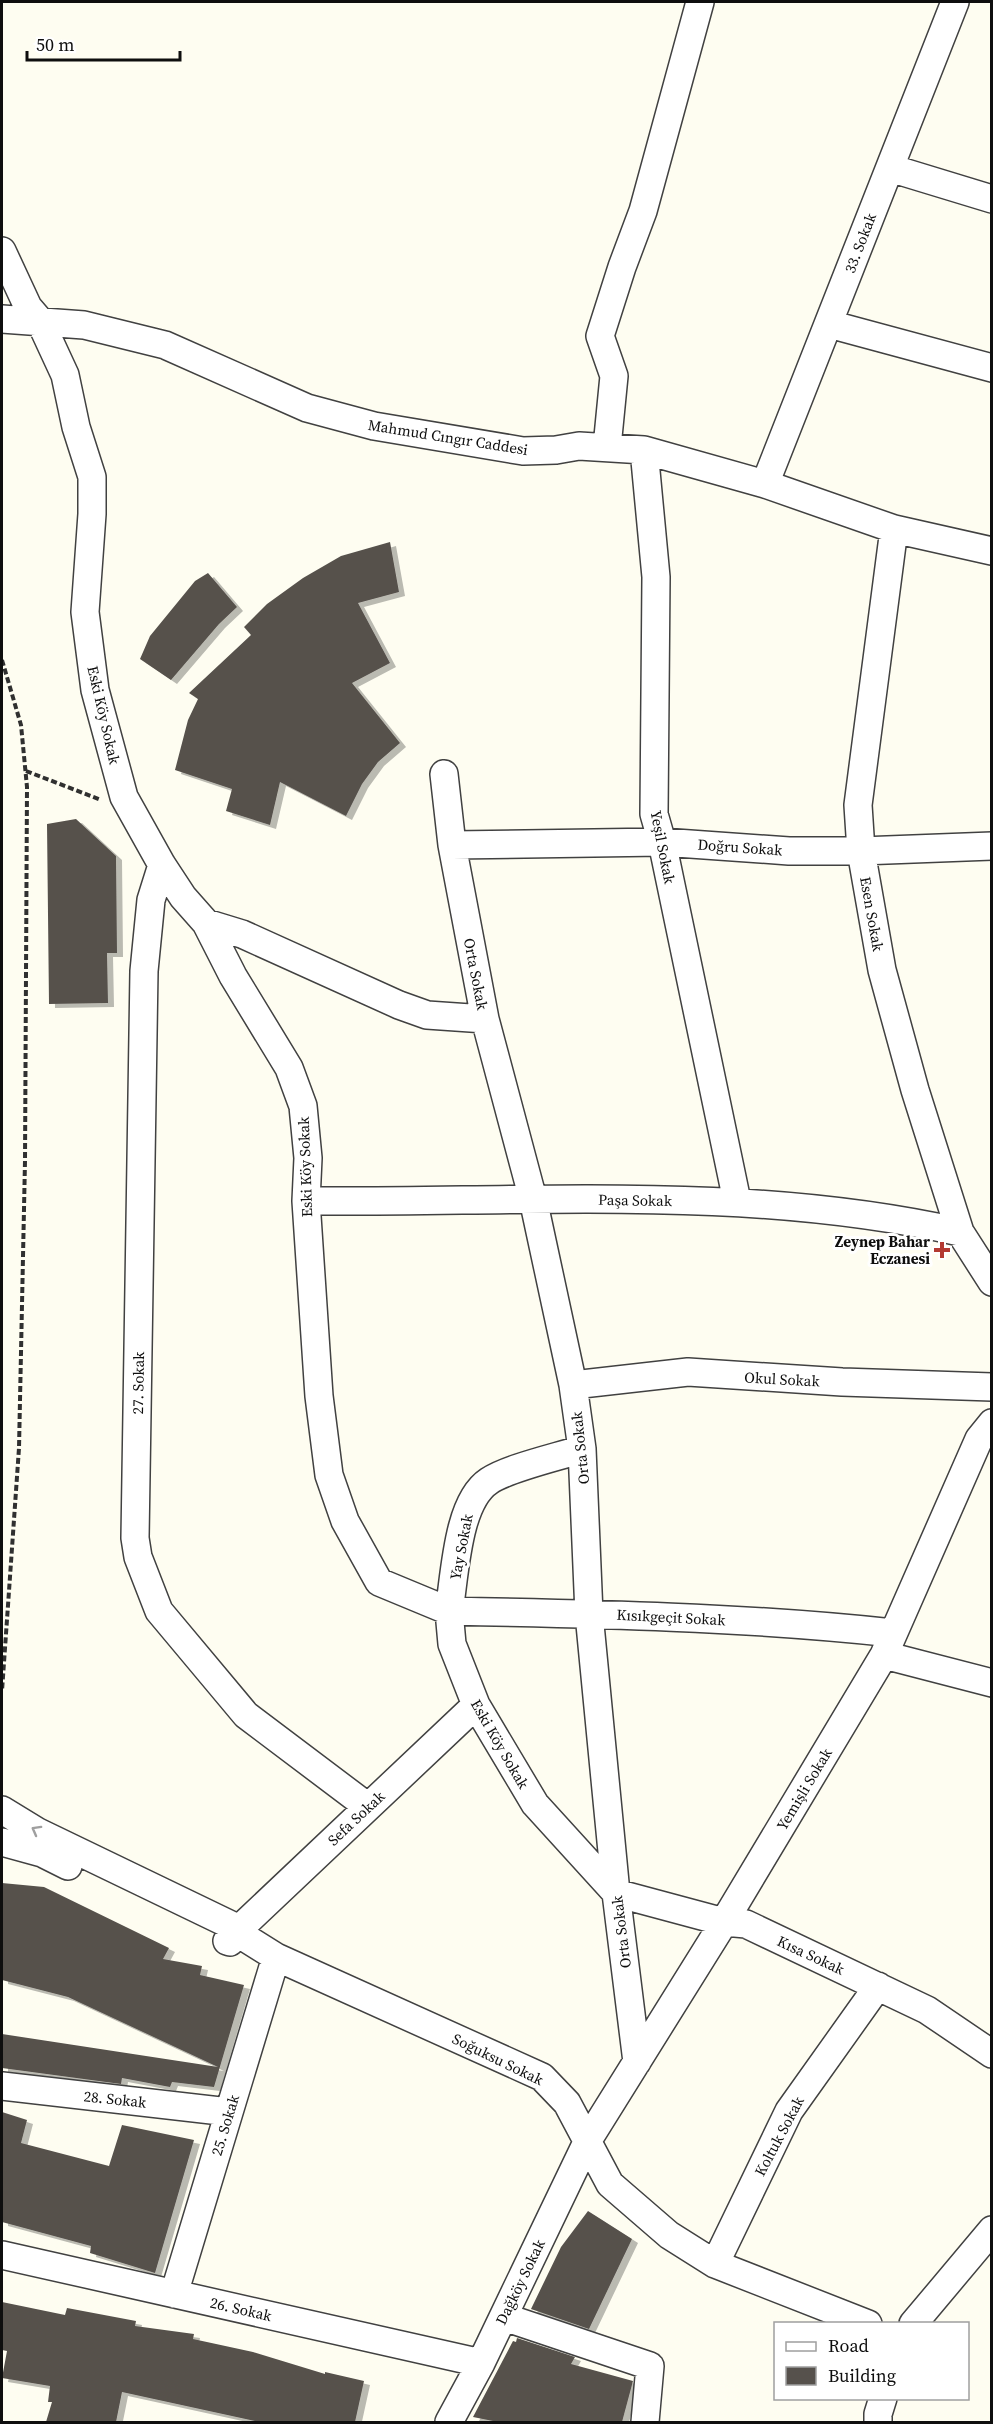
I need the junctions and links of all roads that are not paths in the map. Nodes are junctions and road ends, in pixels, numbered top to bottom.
1 (700, 2) edge
2 (955, 2) edge
3 (890, 168) junction
4 (992, 199) edge
5 (2, 251) edge
6 (14, 320) edge
7 (829, 324) junction
8 (992, 368) edge
9 (607, 447) junction
10 (644, 450) junction
11 (765, 484) junction
12 (894, 529) junction
13 (992, 551) edge
14 (444, 774) dead end
15 (662, 842) junction
16 (452, 845) junction
17 (992, 846) edge
18 (861, 851) junction
19 (162, 865) junction
20 (206, 923) junction
21 (485, 1019) junction
22 (533, 1199) junction
23 (737, 1201) junction
24 (306, 1202) junction
25 (960, 1232) junction
26 (991, 1281) edge
27 (573, 1385) junction
28 (992, 1387) edge
29 (992, 1423) edge
30 (582, 1449) junction
31 (449, 1611) junction
32 (589, 1614) junction
33 (889, 1644) junction
34 (992, 1683) edge
35 (476, 1705) junction
36 (368, 1807) junction
37 (2, 1810) edge
38 (2, 1842) edge
39 (616, 1893) junction
40 (724, 1923) junction
41 (236, 1932) junction
42 (276, 1957) junction
43 (878, 1986) junction
44 (992, 2054) edge
45 (637, 2062) junction
46 (2, 2086) edge
47 (229, 2112) junction
48 (588, 2140) junction
49 (992, 2230) edge
50 (2, 2255) edge
51 (715, 2264) junction
52 (174, 2294) junction
53 (504, 2317) junction
54 (863, 2322) edge
55 (915, 2322) edge
56 (481, 2363) junction
57 (882, 2400) edge
58 (449, 2422) edge
59 (645, 2422) edge
60 (878, 2422) edge

1 - 9 street
2 - 3 street, 33. Sokak
3 - 4 street
3 - 7 street, 33. Sokak
5 - 6 street, Eski Köy Sokak
6 - 9 street, Mahmud Cıngır Caddesi
6 - 19 street, Eski Köy Sokak
7 - 8 street
7 - 11 street, 33. Sokak
9 - 10 street, Mahmud Cıngır Caddesi
10 - 11 street, Mahmud Cıngır Caddesi
10 - 15 street, Yeşil Sokak
11 - 12 street, Mahmud Cıngır Caddesi
12 - 13 street, Mahmud Cıngır Caddesi
12 - 18 street, Esen Sokak
14 - 16 street, Orta Sokak
15 - 16 street, Doğru Sokak
15 - 18 street, Doğru Sokak
15 - 23 street, Yeşil Sokak
16 - 21 street, Orta Sokak
17 - 18 street, Doğru Sokak
18 - 25 street, Esen Sokak
19 - 20 street, Eski Köy Sokak
19 - 36 street, 27. Sokak
20 - 21 street
20 - 24 street, Eski Köy Sokak
21 - 22 street, Orta Sokak
22 - 23 street, Paşa Sokak
22 - 24 street, Paşa Sokak
22 - 27 street, Orta Sokak
23 - 25 street, Paşa Sokak
24 - 31 street, Eski Köy Sokak
25 - 26 street, Esen Sokak
27 - 28 street, Okul Sokak
27 - 30 street, Orta Sokak
29 - 33 street, Yemişli Sokak
30 - 31 street, Yay Sokak
30 - 32 street, Orta Sokak
31 - 32 street, Kısıkgeçit Sokak
31 - 35 street, Eski Köy Sokak
32 - 33 street, Kısıkgeçit Sokak
32 - 39 street, Orta Sokak
33 - 34 street, Kısıkgeçit Sokak
33 - 40 street, Yemişli Sokak
35 - 36 street, Sefa Sokak
35 - 39 street, Eski Köy Sokak
36 - 41 street, Sefa Sokak
41 -> 37 street, Soğuksu Sokak
38 - 41 street
39 - 40 street, Kısa Sokak
39 - 45 street, Orta Sokak
40 - 43 street, Kısa Sokak
40 - 45 street, Yemişli Sokak
41 - 42 street, Soğuksu Sokak
42 - 47 street, 25. Sokak
42 - 48 street, Soğuksu Sokak
43 - 44 street, Kısa Sokak
43 - 51 street, Koltuk Sokak
45 - 48 street, Yemişli Sokak
46 - 47 street, 28. Sokak
47 - 52 street, 25. Sokak
48 - 51 street, Soğuksu Sokak
48 - 53 street, Dağköy Sokak
49 - 55 street
50 - 52 street, 26. Sokak
51 - 54 street, Soğuksu Sokak
52 - 56 street, 26. Sokak
53 - 56 street, Dağköy Sokak
53 - 59 street
56 - 58 street, Dağköy Sokak
57 - 60 street

